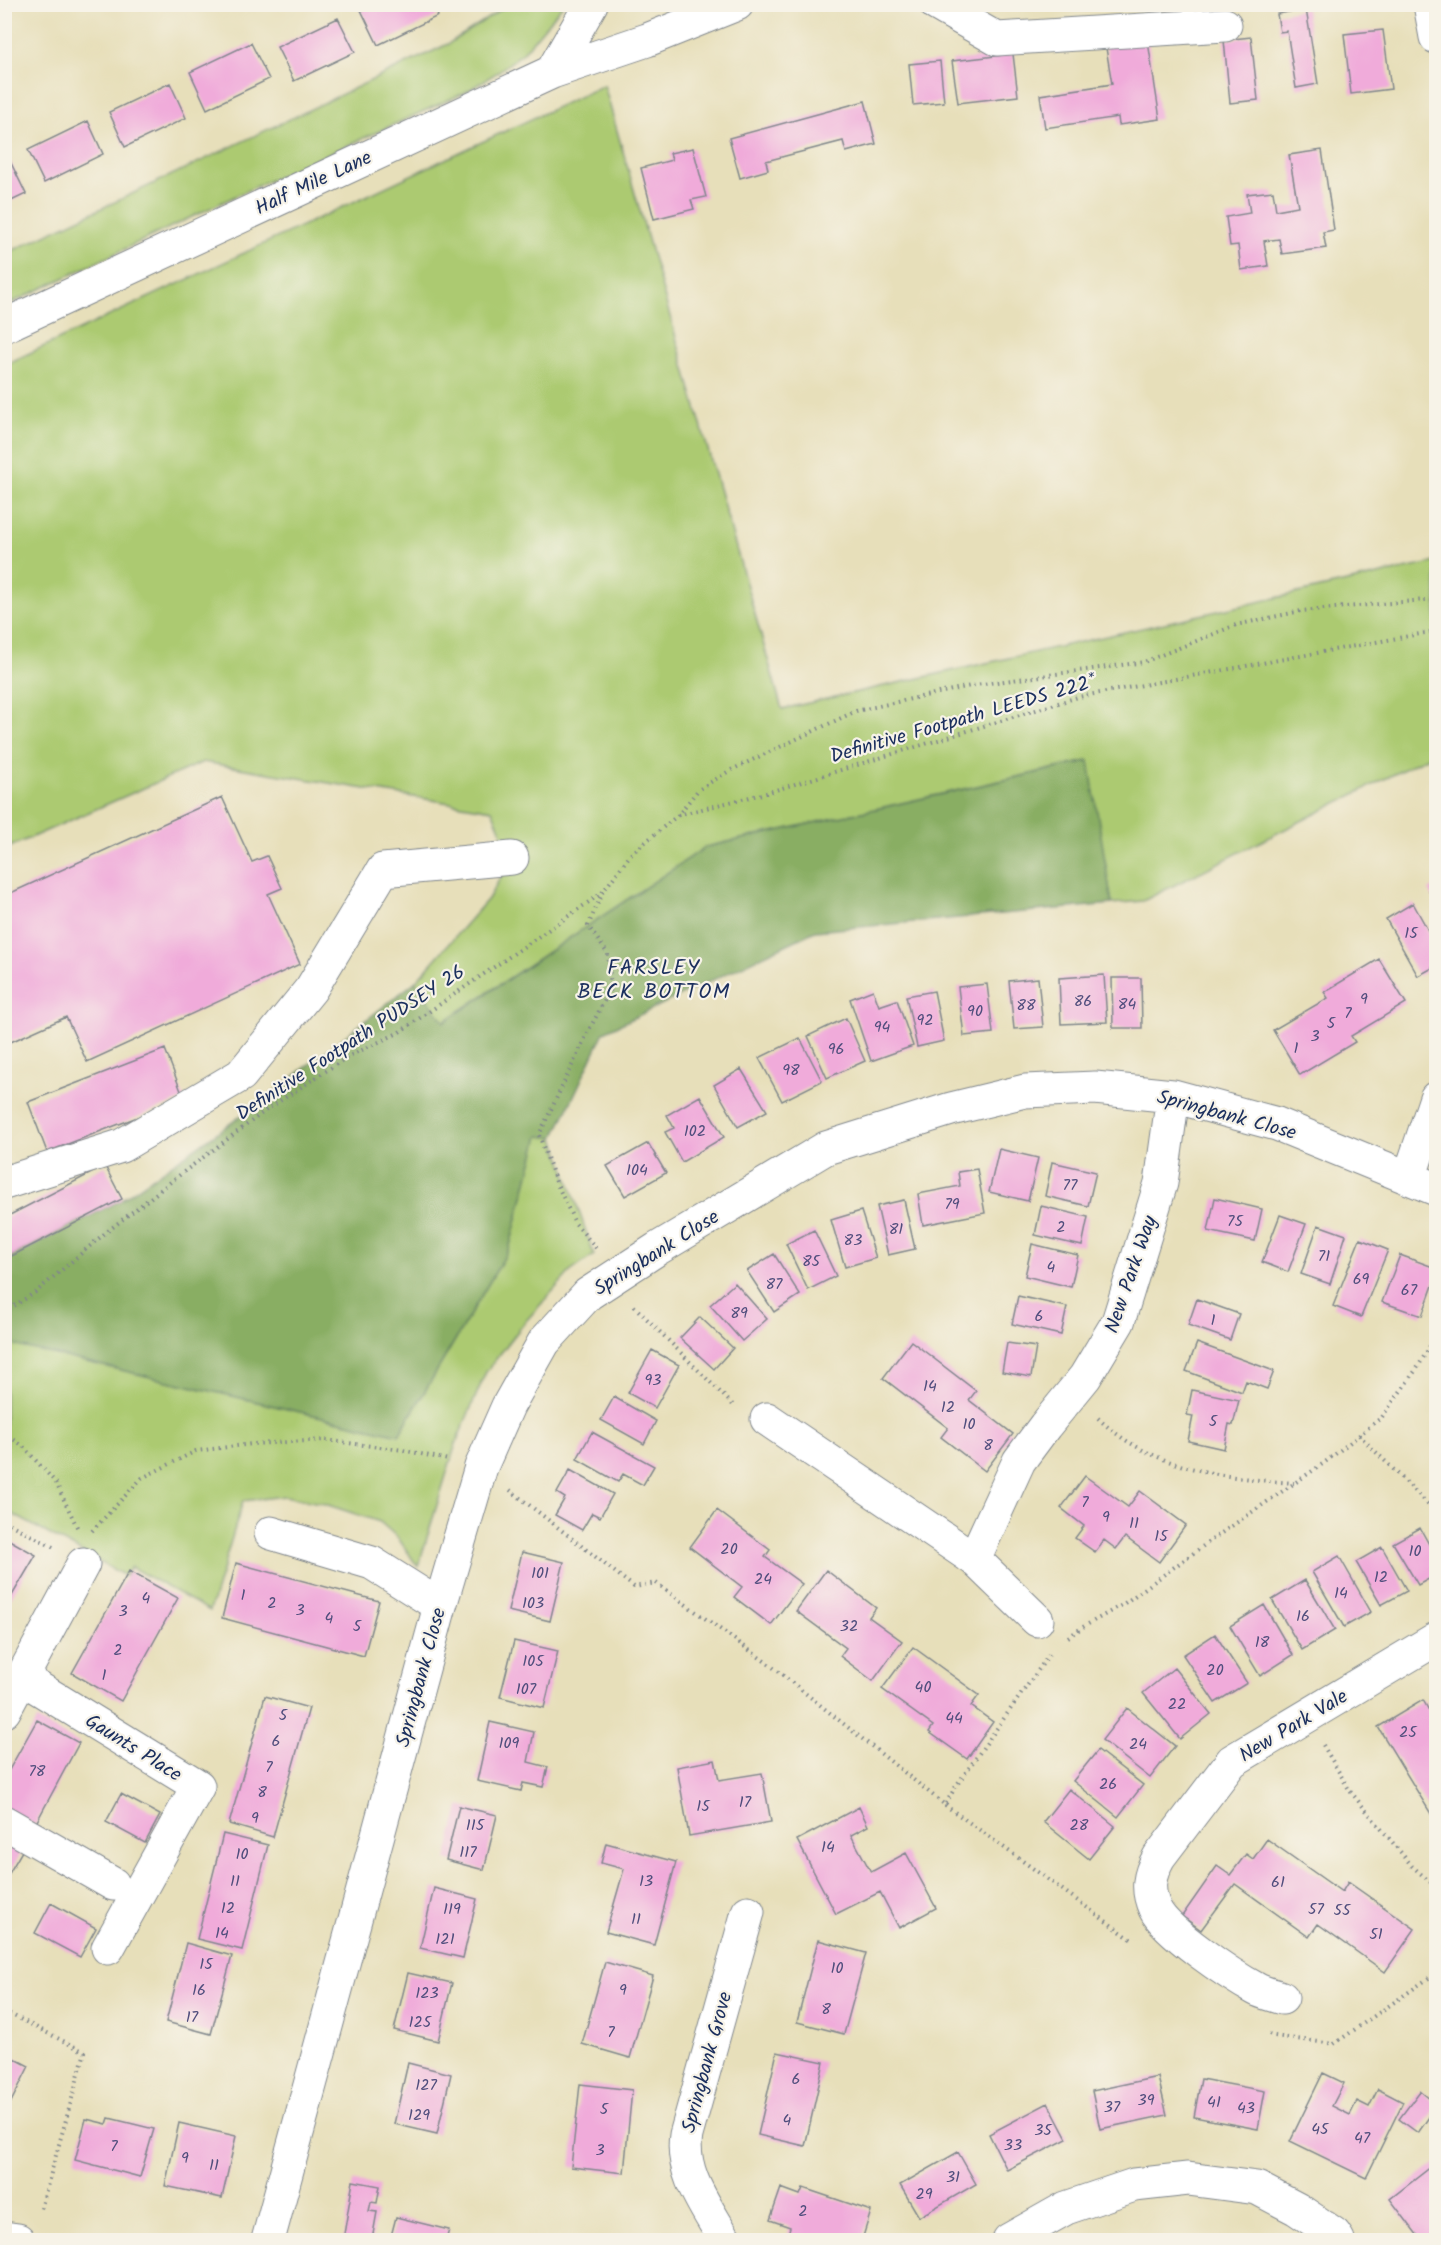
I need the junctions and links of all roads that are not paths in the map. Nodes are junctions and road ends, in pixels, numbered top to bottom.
1 (591, 4) edge
2 (737, 4) edge
3 (936, 4) edge
4 (1430, 4) edge
5 (1226, 25) dead end
6 (1437, 37) edge
7 (552, 72) junction
8 (4, 326) edge
9 (512, 858) dead end
10 (1173, 1095) junction
11 (1437, 1098) edge
12 (4, 1183) edge
13 (1423, 1183) edge
14 (767, 1419) road end
15 (271, 1533) dead end
16 (83, 1552) road end
17 (974, 1559) junction
18 (440, 1606) junction
19 (1037, 1620) dead end
20 (1437, 1639) edge
21 (22, 1678) junction
22 (4, 1711) edge
23 (4, 1822) edge
24 (113, 1884) dead end
25 (748, 1912) dead end
26 (108, 1948) dead end
27 (1282, 1998) dead end
28 (28, 2229) edge
29 (4, 2238) edge
30 (268, 2241) edge
31 (725, 2241) edge
32 (1009, 2241) edge
33 (1338, 2241) edge

1 - 7 street
2 - 7 street, Half Mile Lane
3 - 5 street
4 - 6 street
7 - 8 street, Half Mile Lane
9 - 12 street
10 - 13 street, Springbank Close
10 - 17 street, New Park Way
10 - 18 street, Springbank Close
11 - 13 street
14 - 17 street
15 - 18 street
16 - 21 street
17 - 19 street
18 - 30 street, Springbank Close
20 - 27 street, New Park Vale
21 - 22 street
21 - 26 street, Gaunts Place
23 - 24 street
25 - 31 street, Springbank Grove
28 - 29 street
32 - 33 street

